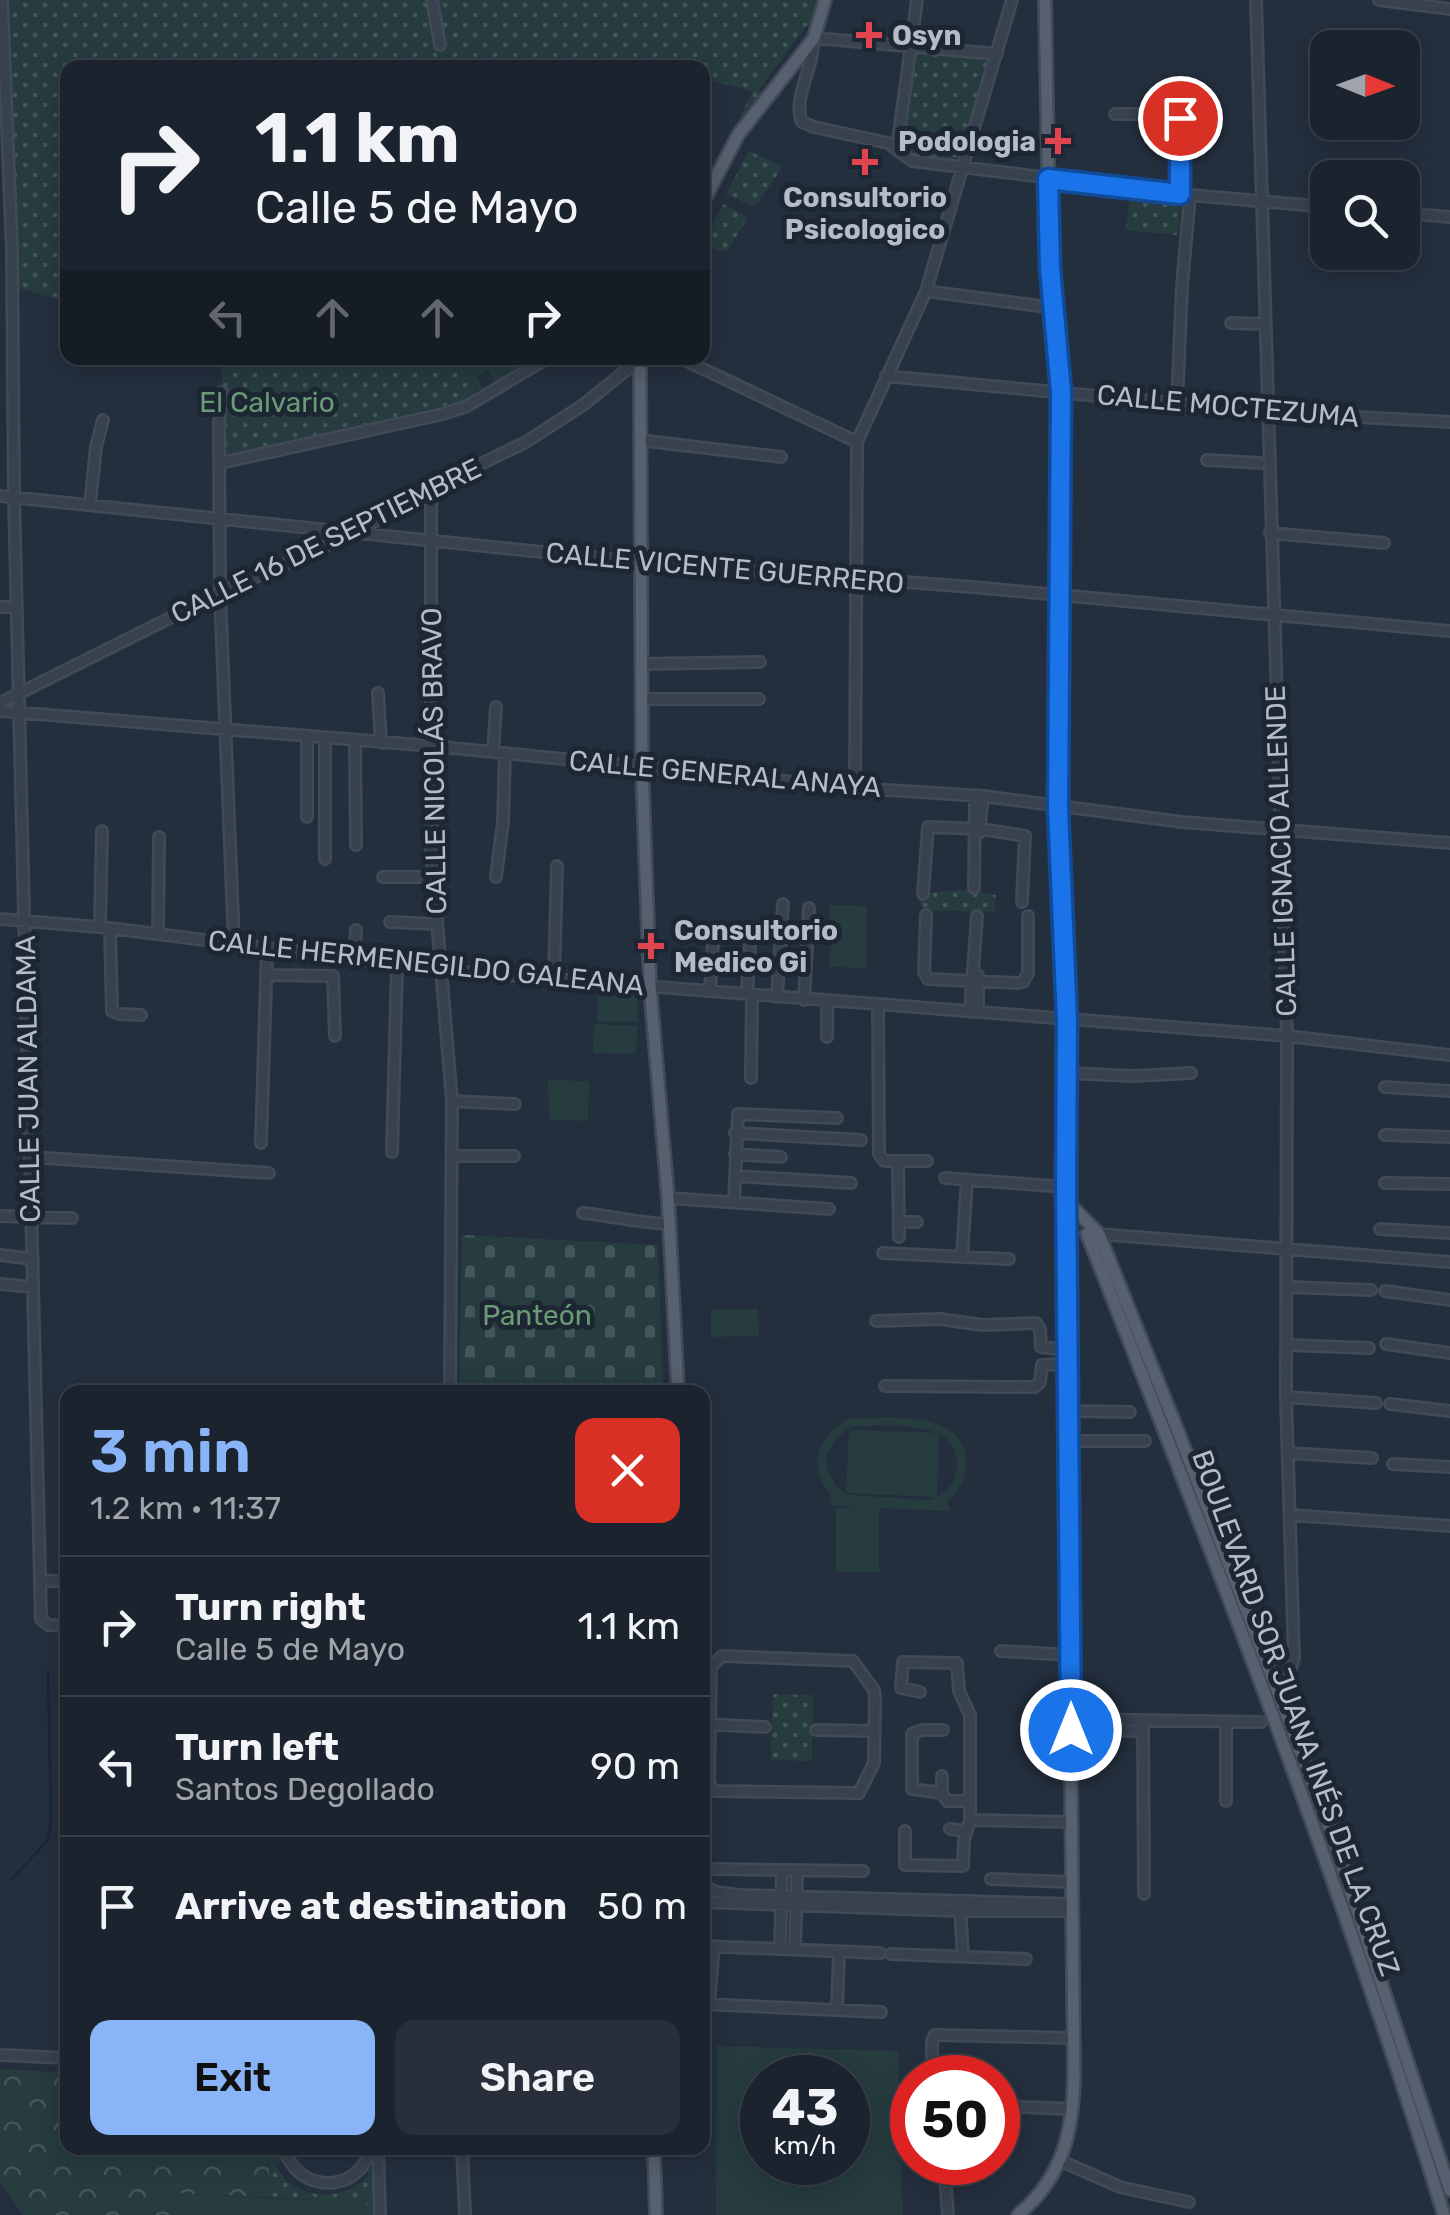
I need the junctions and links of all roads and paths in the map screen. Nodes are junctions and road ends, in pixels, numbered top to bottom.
1 (2, 0) edge
2 (432, 0) edge
3 (826, 0) edge
4 (917, 0) edge
5 (1012, 0) edge
6 (1045, 0) edge
7 (1256, 0) edge
8 (1379, 0) edge
9 (1450, 9) edge
10 (813, 38) junction
11 (440, 45) dead end
12 (912, 48) junction
13 (997, 54) junction
14 (1115, 114) dead end
15 (952, 140) dead end
16 (896, 149) junction
17 (924, 154) dead end
18 (964, 168) junction
19 (1048, 179) junction
20 (710, 189) edge
21 (1186, 194) junction
22 (1261, 202) junction
23 (1310, 206) edge
24 (1420, 214) edge
25 (1450, 217) edge
26 (926, 291) junction
27 (1055, 308) junction
28 (1231, 323) dead end
29 (6, 324) edge
30 (1264, 324) junction
31 (536, 365) edge
32 (632, 365) edge
33 (640, 365) edge
34 (695, 365) edge
35 (0, 374) edge
36 (12, 375) junction
37 (886, 376) junction
38 (222, 392) dead end
39 (1061, 392) junction
40 (1178, 404) junction
41 (1267, 412) junction
42 (103, 420) dead end
43 (1450, 422) edge
44 (639, 440) junction
45 (857, 442) junction
46 (781, 458) dead end
47 (1207, 460) dead end
48 (220, 463) junction
49 (1260, 463) dead end
50 (431, 488) junction
51 (0, 496) edge
52 (14, 497) junction
53 (90, 505) junction
54 (221, 518) junction
55 (357, 532) junction
56 (1270, 533) junction
57 (432, 542) junction
58 (1384, 543) dead end
59 (639, 562) junction
60 (856, 580) junction
61 (220, 593) junction
62 (1060, 597) junction
63 (0, 606) edge
64 (17, 607) junction
65 (1274, 617) junction
66 (1450, 631) edge
67 (760, 662) dead end
68 (641, 664) junction
69 (20, 692) junction
70 (378, 693) dead end
71 (642, 699) junction
72 (760, 699) dead end
73 (0, 707) edge
74 (496, 707) dead end
75 (21, 714) junction
76 (226, 729) junction
77 (307, 738) junction
78 (325, 739) junction
79 (355, 741) junction
80 (382, 742) junction
81 (432, 746) junction
82 (492, 752) junction
83 (505, 753) junction
84 (642, 765) junction
85 (856, 788) junction
86 (979, 796) junction
87 (1058, 808) junction
88 (307, 817) dead end
89 (102, 830) dead end
90 (1281, 831) junction
91 (977, 832) junction
92 (159, 838) dead end
93 (1450, 843) edge
94 (356, 845) dead end
95 (325, 859) dead end
96 (557, 866) dead end
97 (384, 877) dead end
98 (433, 877) junction
99 (496, 877) dead end
100 (974, 888) dead end
101 (924, 894) dead end
102 (1022, 902) dead end
103 (783, 904) dead end
104 (809, 908) dead end
105 (926, 915) dead end
106 (977, 916) dead end
107 (1028, 916) dead end
108 (0, 919) edge
109 (25, 921) junction
110 (390, 922) dead end
111 (435, 924) junction
112 (105, 927) junction
113 (356, 930) dead end
114 (158, 934) junction
115 (713, 941) dead end
116 (750, 942) dead end
117 (234, 945) junction
118 (267, 950) junction
119 (354, 960) junction
120 (398, 966) junction
121 (441, 970) junction
122 (268, 975) junction
123 (554, 977) junction
124 (975, 980) junction
125 (650, 986) junction
126 (710, 991) junction
127 (750, 995) junction
128 (778, 997) junction
129 (804, 1000) junction
130 (827, 1002) junction
131 (878, 1005) junction
132 (974, 1012) junction
133 (141, 1015) dead end
134 (1067, 1021) junction
135 (336, 1036) dead end
136 (1286, 1036) junction
137 (827, 1037) dead end
138 (1450, 1055) edge
139 (1190, 1072) dead end
140 (1067, 1073) junction
141 (751, 1078) dead end
142 (1385, 1087) dead end
143 (1450, 1091) edge
144 (452, 1101) junction
145 (515, 1104) dead end
146 (837, 1118) dead end
147 (735, 1133) junction
148 (1385, 1135) dead end
149 (1450, 1136) edge
150 (861, 1140) dead end
151 (261, 1143) dead end
152 (392, 1152) dead end
153 (735, 1154) junction
154 (452, 1156) junction
155 (514, 1156) dead end
156 (31, 1157) junction
157 (780, 1157) dead end
158 (898, 1161) junction
159 (927, 1161) dead end
160 (268, 1173) dead end
161 (734, 1176) junction
162 (945, 1178) dead end
163 (967, 1179) junction
164 (1385, 1182) dead end
165 (851, 1183) dead end
166 (1450, 1184) edge
167 (1066, 1194) junction
168 (668, 1198) junction
169 (734, 1202) junction
170 (829, 1209) dead end
171 (583, 1213) dead end
172 (0, 1216) edge
173 (31, 1217) junction
174 (72, 1218) dead end
175 (899, 1222) junction
176 (917, 1222) dead end
177 (669, 1224) junction
178 (1380, 1229) dead end
179 (1450, 1232) edge
180 (1066, 1233) junction
181 (1093, 1234) junction
182 (899, 1237) dead end
183 (1288, 1248) junction
184 (883, 1253) dead end
185 (0, 1255) edge
186 (962, 1257) junction
187 (33, 1259) junction
188 (1009, 1259) dead end
189 (1450, 1262) edge
190 (0, 1284) edge
191 (34, 1287) junction
192 (1287, 1287) junction
193 (1371, 1290) dead end
194 (1385, 1291) dead end
195 (1450, 1300) edge
196 (876, 1321) dead end
197 (1386, 1344) dead end
198 (1288, 1345) junction
199 (1369, 1348) dead end
200 (1450, 1353) edge
201 (1068, 1357) junction
202 (450, 1385) edge
203 (678, 1385) edge
204 (885, 1386) dead end
205 (1286, 1397) junction
206 (1376, 1403) dead end
207 (1390, 1404) dead end
208 (1069, 1411) junction
209 (1450, 1411) edge
210 (1130, 1412) dead end
211 (1069, 1440) junction
212 (1145, 1441) dead end
213 (1288, 1454) junction
214 (1372, 1458) dead end
215 (1394, 1464) dead end
216 (1450, 1468) edge
217 (1290, 1515) junction
218 (1450, 1526) edge
219 (40, 1580) junction
220 (60, 1581) edge
221 (60, 1626) edge
222 (1001, 1651) dead end
223 (1071, 1656) junction
224 (710, 1678) edge
225 (920, 1692) dead end
226 (1281, 1700) junction
227 (1226, 1722) junction
228 (1262, 1722) dead end
229 (710, 1724) edge
230 (1071, 1724) junction
231 (1143, 1725) junction
232 (765, 1726) dead end
233 (816, 1730) dead end
234 (943, 1730) dead end
235 (875, 1731) junction
236 (942, 1776) dead end
237 (710, 1787) edge
238 (942, 1793) junction
239 (970, 1802) junction
240 (1226, 1802) dead end
241 (970, 1820) junction
242 (1071, 1822) junction
243 (950, 1830) dead end
244 (905, 1831) dead end
245 (967, 1831) junction
246 (715, 1870) dead end
247 (782, 1870) junction
248 (797, 1870) junction
249 (863, 1871) dead end
250 (991, 1879) dead end
251 (1071, 1882) junction
252 (710, 1888) edge
253 (1144, 1894) dead end
254 (781, 1900) junction
255 (796, 1901) junction
256 (710, 1902) edge
257 (960, 1907) junction
258 (1072, 1908) junction
259 (710, 1946) edge
260 (780, 1949) junction
261 (795, 1950) junction
262 (839, 1952) junction
263 (963, 1956) junction
264 (1026, 1959) dead end
265 (710, 2004) edge
266 (837, 2010) junction
267 (882, 2012) dead end
268 (1074, 2038) junction
269 (0, 2055) edge
270 (932, 2055) edge
271 (60, 2058) edge
272 (1020, 2107) edge
273 (1073, 2109) junction
274 (287, 2155) edge
275 (370, 2155) edge
276 (375, 2155) edge
277 (462, 2155) edge
278 (654, 2155) edge
279 (1061, 2160) junction
280 (946, 2185) edge
281 (1446, 2187) edge
282 (1188, 2202) dead end
283 (380, 2215) edge
284 (465, 2215) edge
285 (656, 2215) edge
286 (948, 2215) edge
287 (1018, 2215) edge
288 (1444, 2215) edge

1 - 29 street, CALLE JUAN ALDAMA
2 - 11 street
3 - 10 main road
4 - 12 street
5 - 13 street
6 - 19 main road
7 - 22 street, CALLE IGNACIO ALLENDE
8 - 9 street
10 - 12 street
10 - 16 street
10 - 20 main road
12 - 13 street
12 - 16 street
13 - 18 street
14 - 21 street
15 - 17 street
16 - 18 street
18 - 19 street
18 - 26 street
19 - 21 street
19 - 27 main road
21 - 22 street
21 - 40 street
22 - 23 street
22 - 30 street, CALLE IGNACIO ALLENDE
24 - 25 street
26 - 27 street
26 - 37 street
27 - 39 main road
28 - 30 street
29 - 36 street, CALLE JUAN ALDAMA
30 - 41 street, CALLE IGNACIO ALLENDE
31 - 48 street
32 - 50 street, CALLE 16 DE SEPTIEMBRE
33 - 44 main road
34 - 45 street
35 - 36 street
36 - 52 street, CALLE JUAN ALDAMA
37 - 39 street, CALLE MOCTEZUMA
37 - 45 street
38 - 48 street
39 - 40 street, CALLE MOCTEZUMA
39 - 62 main road
40 - 41 street, CALLE MOCTEZUMA
41 - 43 street, CALLE MOCTEZUMA
41 - 56 street, CALLE IGNACIO ALLENDE
42 - 53 street
44 - 46 street
44 - 59 main road
45 - 60 street
47 - 49 street
48 - 54 street
50 - 55 street, CALLE 16 DE SEPTIEMBRE
50 - 57 street, CALLE NICOLÁS BRAVO
51 - 52 street, CALLE VICENTE GUERRERO
52 - 53 street, CALLE VICENTE GUERRERO
52 - 64 street, CALLE JUAN ALDAMA
53 - 54 street, CALLE VICENTE GUERRERO
54 - 55 street, CALLE VICENTE GUERRERO
54 - 61 street
55 - 57 street, CALLE VICENTE GUERRERO
55 - 61 street, CALLE 16 DE SEPTIEMBRE
56 - 58 street
56 - 65 street, CALLE IGNACIO ALLENDE
57 - 59 street, CALLE VICENTE GUERRERO
57 - 81 street, CALLE NICOLÁS BRAVO
59 - 60 street, CALLE VICENTE GUERRERO
59 - 68 main road
60 - 62 street, CALLE VICENTE GUERRERO
60 - 85 street
61 - 69 street, CALLE 16 DE SEPTIEMBRE
61 - 76 street
62 - 65 street, CALLE VICENTE GUERRERO
62 - 87 main road
63 - 64 street
64 - 69 street, CALLE JUAN ALDAMA
65 - 66 street, CALLE VICENTE GUERRERO
65 - 90 street, CALLE IGNACIO ALLENDE
67 - 68 street
68 - 71 main road
69 - 73 street, CALLE 16 DE SEPTIEMBRE
69 - 75 street, CALLE JUAN ALDAMA
70 - 80 street
71 - 72 street
71 - 84 main road
73 - 75 street, CALLE GENERAL ANAYA
74 - 82 street
75 - 76 street, CALLE GENERAL ANAYA
75 - 109 street, CALLE JUAN ALDAMA
76 - 77 street, CALLE GENERAL ANAYA
76 - 117 street
77 - 78 street, CALLE GENERAL ANAYA
77 - 88 street
78 - 79 street, CALLE GENERAL ANAYA
78 - 95 street
79 - 80 street, CALLE GENERAL ANAYA
79 - 94 street
80 - 81 street, CALLE GENERAL ANAYA
81 - 82 street, CALLE GENERAL ANAYA
81 - 98 street, CALLE NICOLÁS BRAVO
82 - 83 street, CALLE GENERAL ANAYA
83 - 84 street, CALLE GENERAL ANAYA
83 - 99 street
84 - 85 street, CALLE GENERAL ANAYA
84 - 125 main road
85 - 86 street, CALLE GENERAL ANAYA
86 - 87 street, CALLE GENERAL ANAYA
86 - 91 street
87 - 90 street, CALLE GENERAL ANAYA
87 - 134 main road
89 - 112 street
90 - 93 street, CALLE GENERAL ANAYA
90 - 136 street, CALLE IGNACIO ALLENDE
91 - 100 street
91 - 101 street
91 - 102 street
92 - 114 street
96 - 123 street
97 - 98 street
98 - 111 street, CALLE NICOLÁS BRAVO
103 - 128 street
104 - 129 street
105 - 124 street
106 - 124 street
107 - 124 street
108 - 109 street, CALLE HERMENEGILDO GALEANA
109 - 112 street, CALLE HERMENEGILDO GALEANA
109 - 156 street, CALLE JUAN ALDAMA
110 - 111 street
111 - 121 street, CALLE NICOLÁS BRAVO
112 - 114 street, CALLE HERMENEGILDO GALEANA
112 - 133 street
113 - 119 street
114 - 117 street, CALLE HERMENEGILDO GALEANA
115 - 126 street
116 - 127 street
117 - 118 street, CALLE HERMENEGILDO GALEANA
118 - 119 street, CALLE HERMENEGILDO GALEANA
118 - 122 street
119 - 120 street, CALLE HERMENEGILDO GALEANA
120 - 121 street, CALLE HERMENEGILDO GALEANA
120 - 152 street
121 - 123 street, CALLE HERMENEGILDO GALEANA
121 - 144 street, CALLE NICOLÁS BRAVO
122 - 135 street
122 - 151 street
123 - 125 street, CALLE HERMENEGILDO GALEANA
124 - 132 street
125 - 126 street, CALLE HERMENEGILDO GALEANA
125 - 168 main road
126 - 127 street, CALLE HERMENEGILDO GALEANA
127 - 128 street, CALLE HERMENEGILDO GALEANA
127 - 141 street
128 - 129 street, CALLE HERMENEGILDO GALEANA
129 - 130 street, CALLE HERMENEGILDO GALEANA
130 - 131 street, CALLE HERMENEGILDO GALEANA
130 - 137 street
131 - 132 street, CALLE HERMENEGILDO GALEANA
131 - 158 street
132 - 134 street, CALLE HERMENEGILDO GALEANA
134 - 136 street, CALLE HERMENEGILDO GALEANA
134 - 140 main road
136 - 138 street, CALLE HERMENEGILDO GALEANA
136 - 183 street, CALLE IGNACIO ALLENDE
139 - 140 street
140 - 167 main road
142 - 143 street
144 - 145 street
144 - 154 street, CALLE NICOLÁS BRAVO
146 - 147 street
147 - 150 street
147 - 153 street
148 - 149 street
153 - 157 street
153 - 161 street
154 - 155 street
154 - 202 street, CALLE NICOLÁS BRAVO
156 - 160 street
156 - 173 street, CALLE JUAN ALDAMA
158 - 159 street
158 - 175 street
161 - 165 street
161 - 169 street
162 - 163 street
163 - 167 street
163 - 186 street
164 - 166 street
167 - 180 main road
167 - 181 main road
168 - 169 street
168 - 177 main road
169 - 170 street
171 - 177 street
172 - 173 street
173 - 174 street
173 - 187 street, CALLE JUAN ALDAMA
175 - 176 street
175 - 182 street
177 - 203 main road
178 - 179 street
180 - 181 main road
180 - 201 main road
181 - 183 street
181 - 226 main road, BOULEVARD SOR JUANA INÉS DE LA CRUZ
181 - 281 main road, BOULEVARD SOR JUANA INÉS DE LA CRUZ
183 - 189 street
183 - 192 street, CALLE IGNACIO ALLENDE
184 - 186 street
185 - 187 street
186 - 188 street
187 - 191 street, CALLE JUAN ALDAMA
190 - 191 street
191 - 219 street, CALLE JUAN ALDAMA
192 - 193 street
192 - 198 street, CALLE IGNACIO ALLENDE
194 - 195 street
196 - 201 street
197 - 200 street
198 - 199 street
198 - 205 street, CALLE IGNACIO ALLENDE
201 - 204 street
201 - 208 main road
205 - 206 street
205 - 213 street, CALLE IGNACIO ALLENDE
207 - 209 street
208 - 210 street
208 - 211 main road
211 - 212 street
211 - 223 main road
213 - 214 street
213 - 217 street, CALLE IGNACIO ALLENDE
215 - 216 street
217 - 218 street
217 - 226 street, CALLE IGNACIO ALLENDE
219 - 220 street
219 - 221 street, CALLE JUAN ALDAMA
222 - 223 street
223 - 230 main road
224 - 235 street
225 - 239 street
226 - 281 main road, BOULEVARD SOR JUANA INÉS DE LA CRUZ
227 - 228 street
227 - 231 street
227 - 240 street
229 - 232 street
230 - 231 street
230 - 242 main road
231 - 253 street
233 - 235 street
234 - 238 street
235 - 237 street
236 - 238 street
238 - 239 street
239 - 241 street
241 - 242 street
241 - 245 street
242 - 251 main road
243 - 245 street
244 - 245 street
246 - 247 street
247 - 248 street
247 - 254 street
248 - 249 street
248 - 255 street
250 - 251 street
251 - 258 main road
252 - 254 street
254 - 255 street
254 - 256 street
254 - 260 street
255 - 257 street
255 - 261 street
257 - 258 street
257 - 263 street
258 - 268 main road
259 - 260 street
260 - 261 street
261 - 262 street
262 - 263 street
262 - 266 street
263 - 264 street
265 - 266 street
266 - 267 street
268 - 270 street
268 - 273 main road
269 - 271 street
272 - 273 street
273 - 279 main road
274 - 275 street
276 - 283 street
277 - 284 street
278 - 285 main road
279 - 282 street
279 - 287 main road
280 - 286 street
281 - 288 main road, BOULEVARD SOR JUANA INÉS DE LA CRUZ

